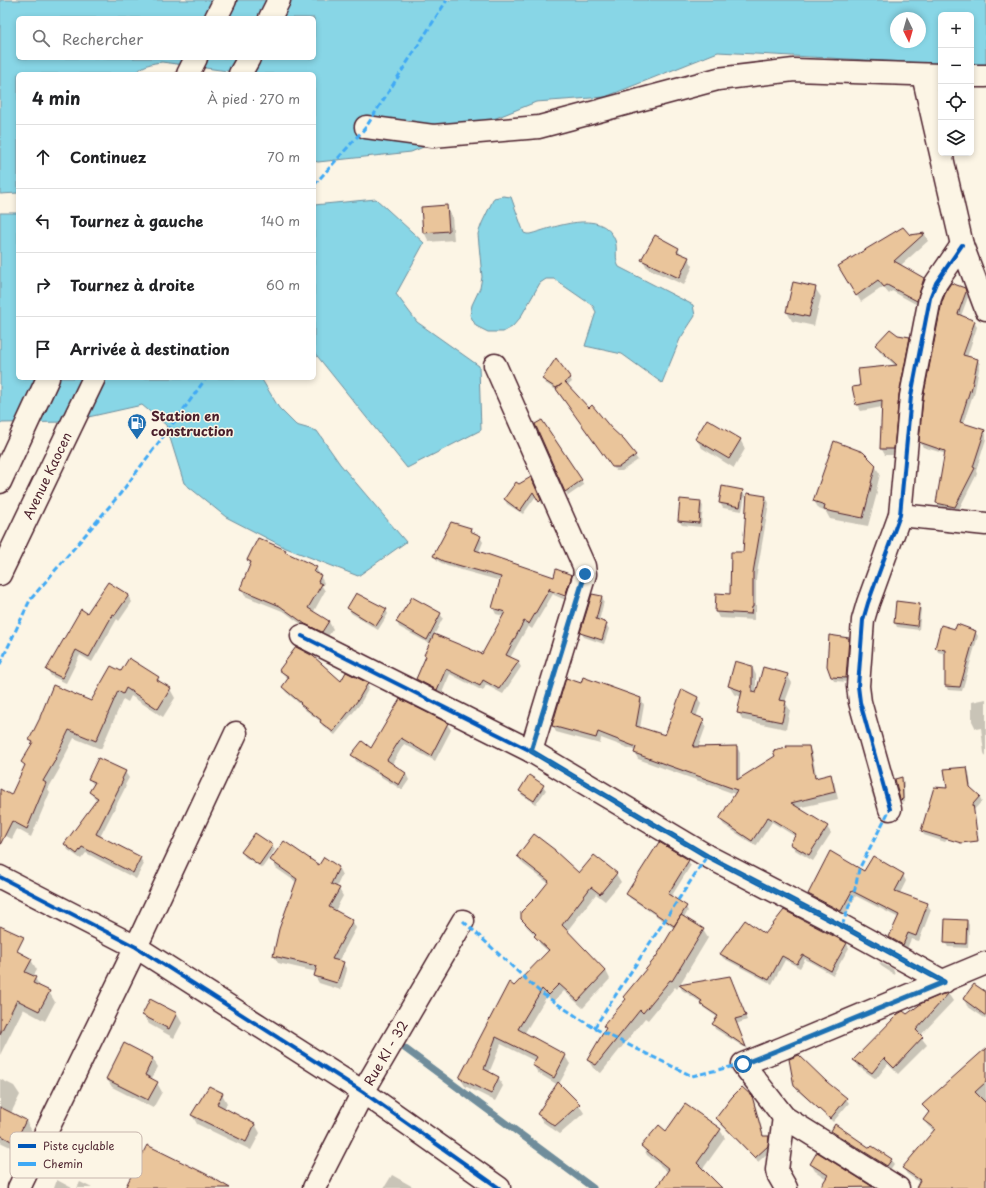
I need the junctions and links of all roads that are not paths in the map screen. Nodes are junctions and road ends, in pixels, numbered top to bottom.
1 (225, 0) edge
2 (279, 0) edge
3 (217, 16) edge
4 (271, 16) edge
5 (195, 60) edge
6 (248, 60) edge
7 (189, 72) edge
8 (241, 72) edge
9 (932, 75) edge
10 (974, 76) edge
11 (986, 76) edge
12 (366, 127) dead end
13 (962, 245) junction
14 (986, 309) edge
15 (495, 365) dead end
16 (47, 380) edge
17 (93, 380) edge
18 (0, 482) edge
19 (900, 515) junction
20 (986, 524) edge
21 (0, 574) edge
22 (302, 636) dead end
23 (236, 733) dead end
24 (531, 751) junction
25 (890, 809) dead end
26 (0, 877) edge
27 (464, 921) dead end
28 (136, 947) junction
29 (986, 963) edge
30 (944, 982) junction
31 (363, 1092) junction
32 (784, 1117) junction
33 (46, 1132) edge
34 (24, 1178) edge
35 (19, 1188) edge
36 (314, 1188) edge
37 (499, 1188) edge
38 (786, 1188) edge
39 (898, 1188) edge

1 - 3 main road
2 - 4 main road
5 - 7 main road
6 - 8 main road
9 - 12 main road
9 - 13 main road
10 - 11 main road
13 - 14 main road
13 - 19 main road
15 - 24 main road
16 - 18 main road
17 - 21 main road, Avenue Kaocen
19 - 20 main road
19 - 25 main road
22 - 24 main road
23 - 28 main road
24 - 30 main road
26 - 28 main road
27 - 31 main road, Rue KI - 32
28 - 31 main road
28 - 33 main road
29 - 30 main road
30 - 32 main road
31 - 36 main road, Rue KI - 32
31 - 37 main road
32 - 38 main road
32 - 39 main road
34 - 35 main road

